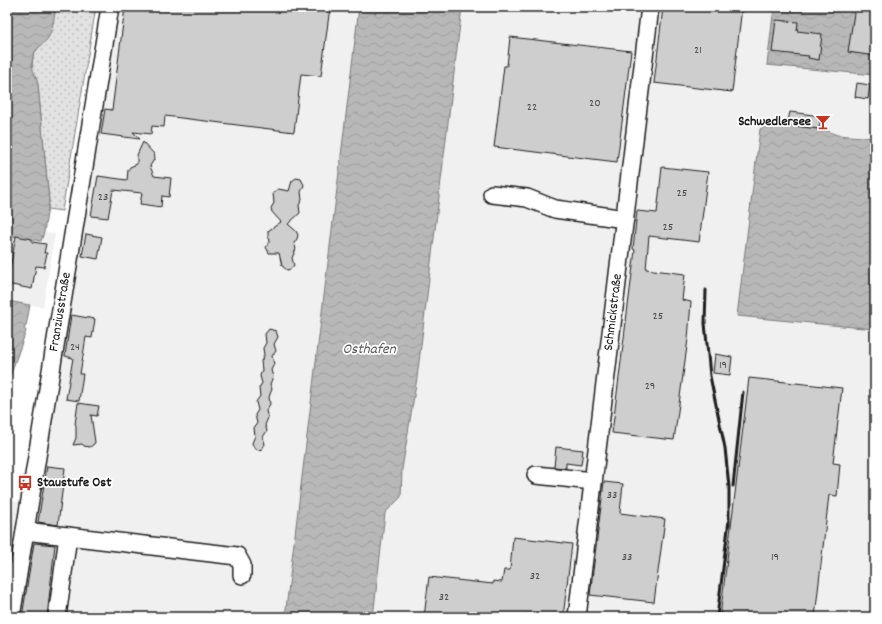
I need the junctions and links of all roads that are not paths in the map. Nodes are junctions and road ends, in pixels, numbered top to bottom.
1 (110, 7) edge
2 (650, 7) edge
3 (492, 194) dead end
4 (624, 219) junction
5 (536, 475) dead end
6 (593, 481) junction
7 (25, 531) junction
8 (68, 536) junction
9 (242, 575) dead end
10 (11, 617) edge
11 (57, 617) edge
12 (577, 617) edge

1 - 7 street, Franziusstraße
2 - 4 street, Schmickstraße
3 - 4 street
4 - 6 street, Schmickstraße
5 - 6 street
6 - 12 street, Schmickstraße
7 - 8 street
7 - 10 street, Franziusstraße
8 - 9 street
8 - 11 street

